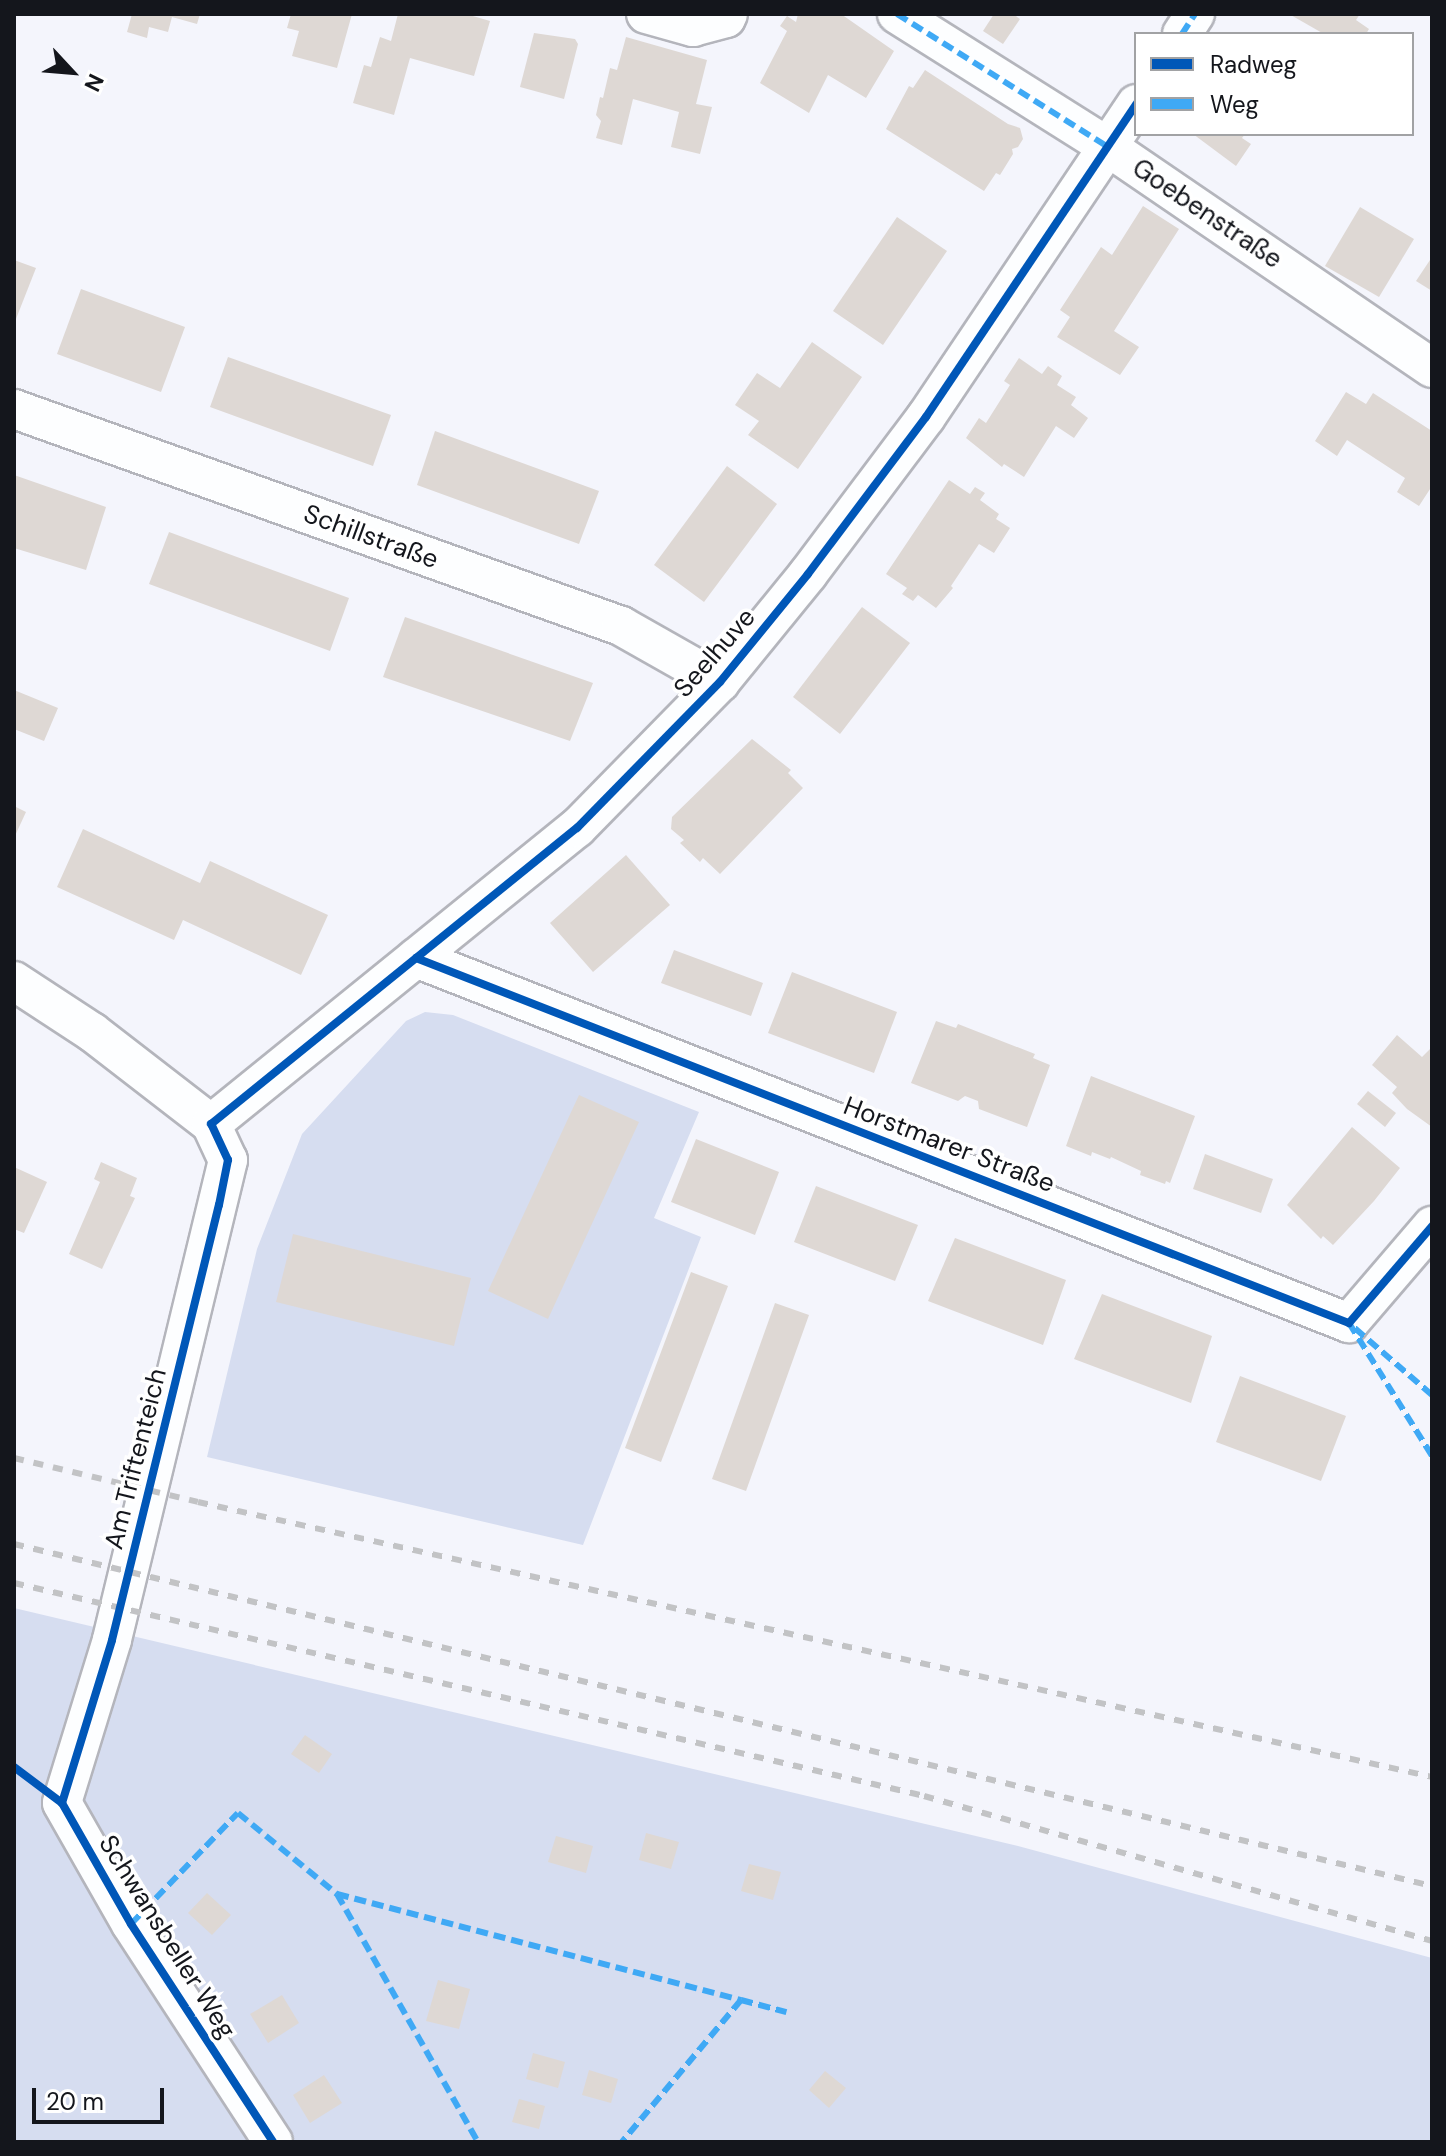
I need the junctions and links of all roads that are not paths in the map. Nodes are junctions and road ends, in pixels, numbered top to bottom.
1 (646, 14) edge
2 (728, 14) edge
3 (897, 14) edge
4 (1195, 14) edge
5 (1183, 32) edge
6 (1134, 107) edge
7 (1108, 147) junction
8 (1432, 368) edge
9 (14, 409) edge
10 (720, 682) junction
11 (416, 958) junction
12 (14, 981) edge
13 (211, 1124) junction
14 (1432, 1226) edge
15 (62, 1803) joint
16 (273, 2142) edge

1 - 2 street
3 - 7 street, Goebenstraße
4 - 5 street
6 - 7 street, Seelhuve
7 - 8 street, Goebenstraße
7 - 10 street, Seelhuve
9 - 10 street, Schillstraße
10 - 11 street, Seelhuve
11 - 13 street, Seelhuve
11 - 14 street, Horstmarer Straße
12 - 13 street, Am Triftenteich
13 - 15 street, Am Triftenteich
15 - 16 street, Schwansbeller Weg

